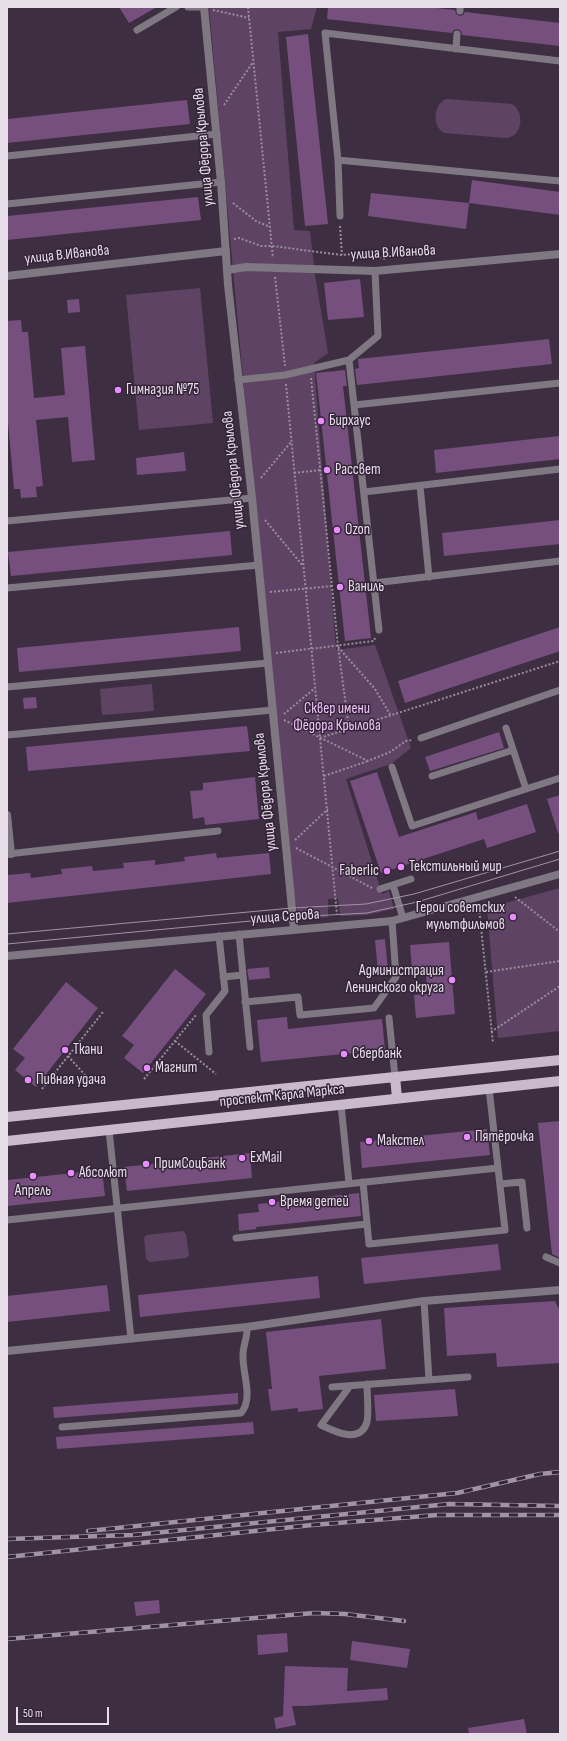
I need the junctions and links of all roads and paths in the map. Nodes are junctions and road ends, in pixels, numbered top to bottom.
1 (176, 7) edge
2 (188, 7) edge
3 (204, 7) edge
4 (248, 7) edge
5 (249, 18) junction
6 (137, 30) dead end
7 (458, 34) dead end
8 (456, 48) junction
9 (560, 61) edge
10 (253, 62) junction
11 (215, 117) junction
12 (217, 134) junction
13 (7, 156) edge
14 (338, 160) junction
15 (560, 181) edge
16 (222, 182) junction
17 (222, 195) junction
18 (7, 204) edge
19 (340, 216) joint
20 (270, 227) junction
21 (225, 239) junction
22 (272, 246) junction
23 (226, 251) junction
24 (560, 254) edge
25 (342, 255) junction
26 (388, 260) dead end
27 (274, 268) junction
28 (227, 270) junction
29 (375, 271) junction
30 (7, 276) edge
31 (349, 360) junction
32 (310, 369) junction
33 (286, 375) junction
34 (238, 380) junction
35 (560, 383) edge
36 (354, 406) junction
37 (291, 442) junction
38 (560, 469) edge
39 (320, 470) junction
40 (294, 473) junction
41 (258, 480) dead end
42 (420, 486) junction
43 (364, 492) junction
44 (252, 498) junction
45 (262, 517) dead end
46 (7, 521) edge
47 (560, 561) edge
48 (259, 564) junction
49 (303, 566) junction
50 (429, 577) junction
51 (374, 583) junction
52 (332, 586) junction
53 (7, 588) edge
54 (306, 589) junction
55 (261, 593) junction
56 (379, 630) joint
57 (338, 646) junction
58 (312, 650) junction
59 (267, 654) junction
60 (560, 661) edge
61 (268, 663) junction
62 (7, 687) edge
63 (315, 688) junction
64 (560, 690) edge
65 (272, 710) junction
66 (390, 716) junction
67 (506, 728) dead end
68 (348, 729) junction
69 (7, 735) edge
70 (320, 738) junction
71 (421, 738) joint
72 (513, 750) junction
73 (368, 760) junction
74 (392, 767) dead end
75 (324, 776) junction
76 (432, 776) dead end
77 (560, 778) edge
78 (526, 789) junction
79 (328, 809) junction
80 (7, 815) edge
81 (218, 831) dead end
82 (9, 854) edge
83 (334, 869) junction
84 (560, 874) edge
85 (411, 879) dead end
86 (393, 885) junction
87 (509, 888) junction
88 (380, 889) joint
89 (477, 897) junction
90 (403, 918) junction
91 (392, 921) junction
92 (338, 927) junction
93 (294, 929) junction
94 (560, 932) edge
95 (239, 934) junction
96 (219, 936) junction
97 (7, 956) edge
98 (560, 961) edge
99 (486, 972) junction
100 (243, 975) junction
101 (223, 977) junction
102 (560, 986) edge
103 (245, 1002) junction
104 (104, 1012) dead end
105 (198, 1013) dead end
106 (389, 1018) dead end
107 (491, 1032) junction
108 (175, 1041) junction
109 (493, 1043) dead end
110 (250, 1047) dead end
111 (209, 1052) dead end
112 (68, 1056) junction
113 (560, 1060) edge
114 (216, 1074) dead end
115 (395, 1077) junction
116 (144, 1080) dead end
117 (560, 1080) edge
118 (93, 1084) dead end
119 (490, 1088) junction
120 (42, 1089) dead end
121 (397, 1098) junction
122 (341, 1104) junction
123 (7, 1117) edge
124 (109, 1130) junction
125 (7, 1140) edge
126 (498, 1168) junction
127 (363, 1182) junction
128 (350, 1184) junction
129 (500, 1184) junction
130 (117, 1208) junction
131 (7, 1220) edge
132 (367, 1224) junction
133 (527, 1228) dead end
134 (236, 1238) dead end
135 (546, 1257) dead end
136 (560, 1263) edge
137 (560, 1290) edge
138 (424, 1301) junction
139 (247, 1327) junction
140 (131, 1338) junction
141 (7, 1351) edge
142 (468, 1377) dead end
143 (430, 1380) junction
144 (368, 1384) junction
145 (350, 1386) junction
146 (332, 1387) dead end
147 (62, 1427) dead end

1 - 6 lane
2 - 3 lane
3 - 5 path
3 - 11 street, улица Фёдора Крылова
4 - 5 path
5 - 10 path
7 - 8 lane
8 - 9 lane
8 - 14 lane
10 - 11 path
10 - 20 path
11 - 12 street, улица Фёдора Крылова
12 - 13 lane
12 - 16 street, улица Фёдора Крылова
14 - 15 lane
14 - 19 lane
16 - 17 street, улица Фёдора Крылова
16 - 18 lane
17 - 20 path
17 - 21 street, улица Фёдора Крылова
19 - 25 path
20 - 22 path
21 - 22 path
21 - 23 street, улица Фёдора Крылова
22 - 25 path
22 - 27 path
23 - 28 street, улица Фёдора Крылова
23 - 30 street, улица В.Иванова
24 - 29 street, улица В.Иванова
25 - 26 path
27 - 28 street, улица В.Иванова
27 - 29 street, улица В.Иванова
27 - 33 path
28 - 34 street, улица Фёдора Крылова
29 - 31 lane
31 - 32 lane
31 - 36 lane
32 - 33 lane
32 - 39 path
33 - 34 lane
33 - 37 path
34 - 44 street, улица Фёдора Крылова
35 - 36 lane
36 - 43 lane
37 - 40 path
37 - 41 path
38 - 42 lane
39 - 40 path
39 - 52 path
40 - 49 path
42 - 43 lane
42 - 50 lane
43 - 51 lane
44 - 46 lane
44 - 48 street, улица Фёдора Крылова
45 - 49 path
47 - 50 lane
48 - 53 lane
48 - 55 street, улица Фёдора Крылова
49 - 54 path
50 - 51 lane
51 - 56 lane
52 - 54 path
52 - 57 path
54 - 55 path
54 - 58 path
55 - 59 street, улица Фёдора Крылова
56 - 57 path
57 - 58 path
57 - 66 path
57 - 68 path
58 - 59 path
58 - 63 path
59 - 61 street, улица Фёдора Крылова
60 - 66 path
61 - 62 lane
61 - 65 street, улица Фёдора Крылова
63 - 70 path
63 - 70 path
64 - 71 lane
65 - 69 lane
65 - 93 street, улица Фёдора Крылова
66 - 68 path
67 - 72 lane
68 - 70 path
70 - 73 path
70 - 75 path
71 - 73 path
72 - 76 lane
72 - 78 lane
73 - 75 path
74 - 78 lane
75 - 79 path
77 - 78 lane
79 - 83 path
79 - 83 path
80 - 82 street
81 - 82 lane
83 - 88 path
83 - 92 path
84 - 87 street, улица Серова
85 - 86 lane
86 - 88 lane
86 - 90 lane
87 - 89 street, улица Серова
87 - 94 path
89 - 90 street, улица Серова
89 - 99 path
90 - 91 street, улица Серова
91 - 92 street, улица Серова
91 - 103 lane
92 - 93 street, улица Серова
93 - 95 street, улица Серова
95 - 96 street, улица Серова
95 - 100 lane
96 - 97 street, улица Серова
96 - 101 lane
98 - 99 path
99 - 107 path
100 - 101 lane
100 - 103 lane
101 - 111 lane
102 - 107 path
103 - 110 lane
104 - 112 path
105 - 108 path
106 - 115 lane
107 - 109 path
108 - 114 path
108 - 116 path
112 - 118 path
112 - 120 path
113 - 115 main road, проспект Карла Маркса
115 - 121 main road
115 - 123 main road, проспект Карла Маркса
117 - 119 main road, проспект Карла Маркса
119 - 121 main road, проспект Карла Маркса
119 - 126 lane
121 - 122 main road, проспект Карла Маркса
122 - 124 main road, проспект Карла Маркса
122 - 128 lane
124 - 125 main road, проспект Карла Маркса
124 - 130 lane
126 - 127 lane
126 - 129 lane
127 - 128 lane
127 - 132 lane
128 - 130 lane
129 - 132 lane
129 - 133 lane
130 - 131 lane
130 - 140 lane
132 - 134 lane
135 - 136 lane
137 - 138 street
138 - 139 street
138 - 143 lane
139 - 140 street
139 - 147 lane
140 - 141 street
142 - 143 lane
143 - 144 lane
144 - 145 lane
144 - 145 lane
145 - 146 lane

